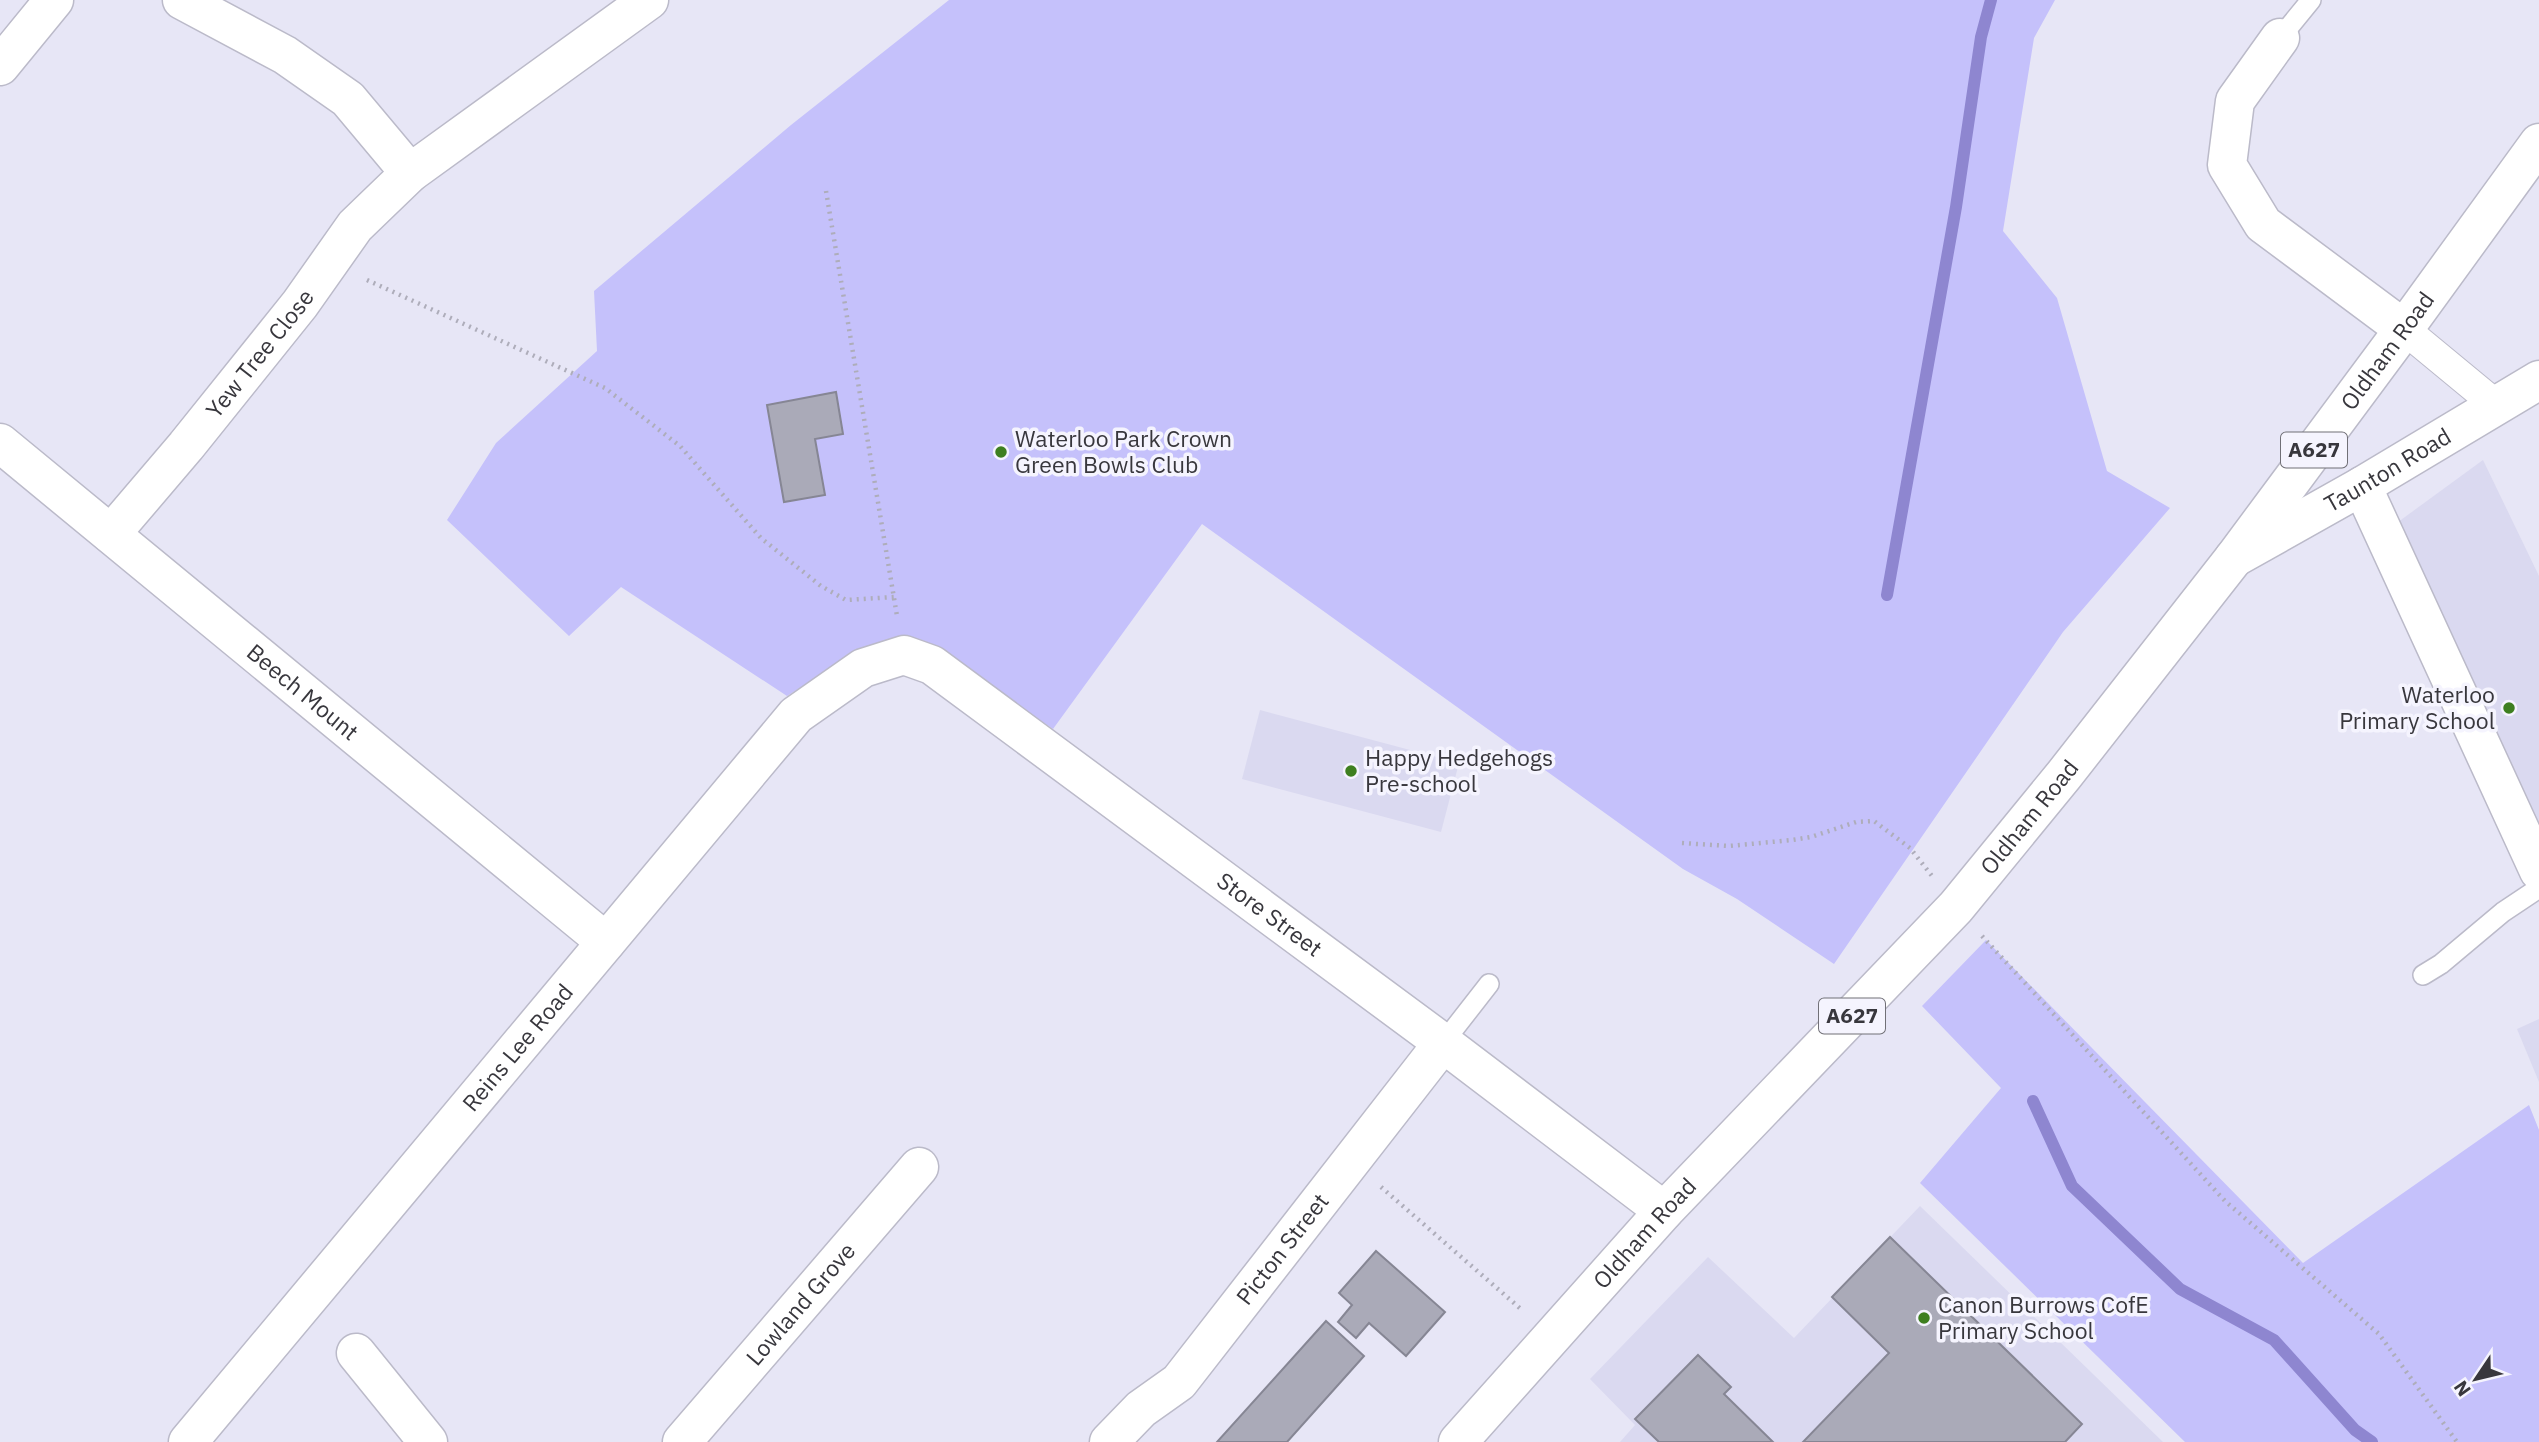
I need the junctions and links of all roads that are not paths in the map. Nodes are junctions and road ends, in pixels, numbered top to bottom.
1 (54, 0) edge
2 (182, 0) edge
3 (649, 0) edge
4 (2311, 0) edge
5 (2280, 38) joint
6 (0, 66) edge
7 (2539, 143) edge
8 (410, 173) junction
9 (2404, 329) junction
10 (2539, 380) edge
11 (2496, 405) junction
12 (0, 443) edge
13 (2361, 486) junction
14 (111, 534) junction
15 (2234, 558) junction
16 (863, 668) joint
17 (2539, 872) edge
18 (2539, 888) edge
19 (606, 942) junction
20 (2423, 975) dead end
21 (1489, 984) dead end
22 (1443, 1043) junction
23 (919, 1167) dead end
24 (1664, 1211) junction
25 (356, 1353) dead end
26 (188, 1442) edge
27 (428, 1442) edge
28 (682, 1442) edge
29 (1110, 1442) edge
30 (1458, 1442) edge

1 - 6 main road
2 - 8 main road
3 - 8 main road, Yew Tree Close
4 - 5 lane
5 - 9 main road
7 - 9 main road, Oldham Road / A627
8 - 14 main road, Yew Tree Close
9 - 11 street
9 - 15 main road, Oldham Road / A627
10 - 11 main road, Taunton Road
11 - 13 main road, Taunton Road
12 - 14 main road, Beech Mount
13 - 15 main road, Taunton Road
13 - 17 main road
14 - 19 main road, Beech Mount
15 - 24 main road, Oldham Road / A627
16 - 19 main road, Reins Lee Road
16 - 22 main road, Store Street
18 - 20 lane
19 - 26 main road, Reins Lee Road
21 - 22 lane
22 - 24 main road, Store Street
22 - 29 main road, Picton Street
23 - 28 main road, Lowland Grove
24 - 30 main road, Oldham Road / A627
25 - 27 main road

